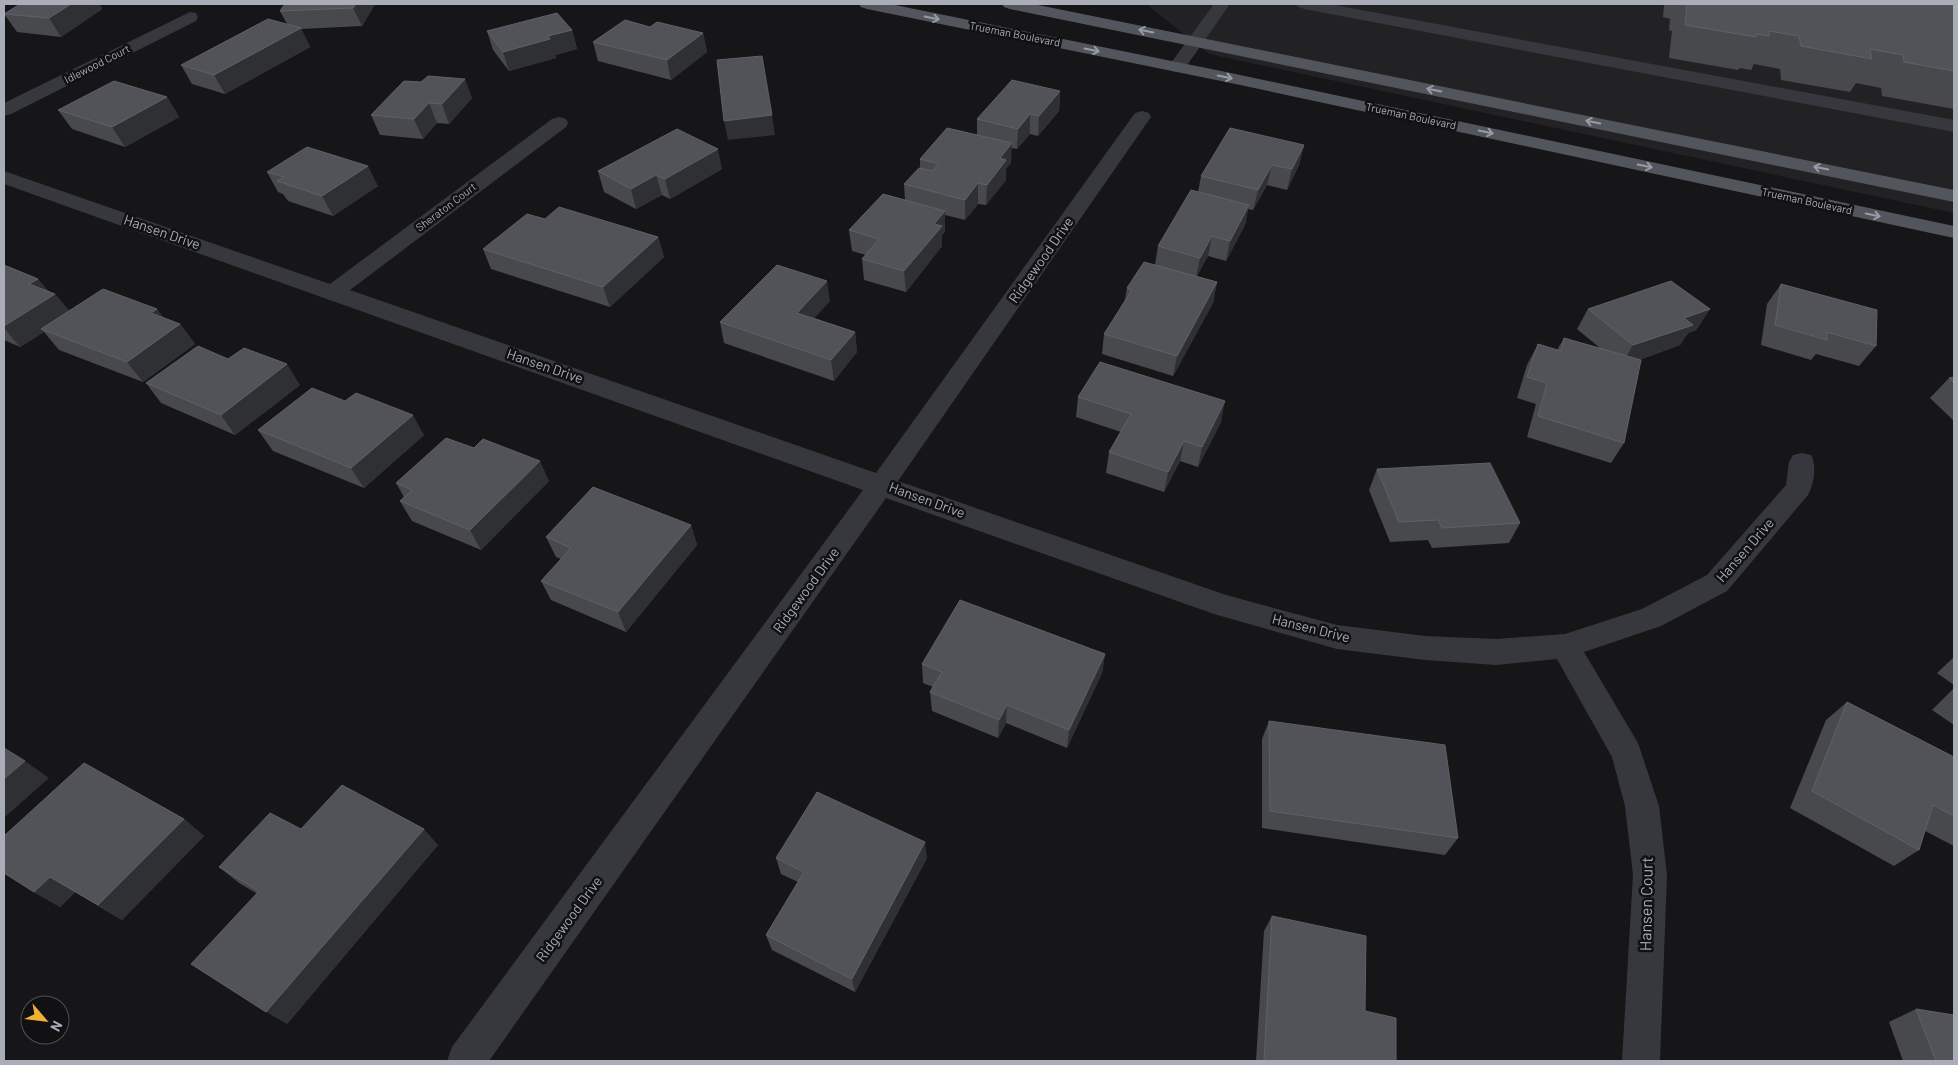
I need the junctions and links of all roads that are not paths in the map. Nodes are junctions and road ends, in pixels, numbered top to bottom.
1 (868, 4) edge
2 (1010, 4) edge
3 (1222, 4) edge
4 (1304, 4) edge
5 (190, 17) dead end
6 (1194, 41) junction
7 (1177, 67) junction
8 (4, 110) edge
9 (1142, 117) dead end
10 (559, 123) dead end
11 (1954, 126) edge
12 (4, 177) edge
13 (1954, 196) edge
14 (1954, 232) edge
15 (333, 292) junction
16 (1802, 462) dead end
17 (882, 484) junction
18 (1565, 646) junction
19 (466, 1061) edge
20 (1642, 1061) edge

1 -> 7 main road, Trueman Boulevard
6 -> 2 main road
3 - 6 street
4 - 11 street
5 - 8 street, Idlewood Court
6 - 7 street
13 -> 6 main road
7 -> 14 main road, Trueman Boulevard
9 - 17 street, Ridgewood Drive
10 - 15 street, Sheraton Court
12 - 15 street, Hansen Drive
15 - 17 street, Hansen Drive
16 - 18 street, Hansen Drive
17 - 18 street, Hansen Drive
17 - 19 street, Ridgewood Drive
18 - 20 street, Hansen Court

